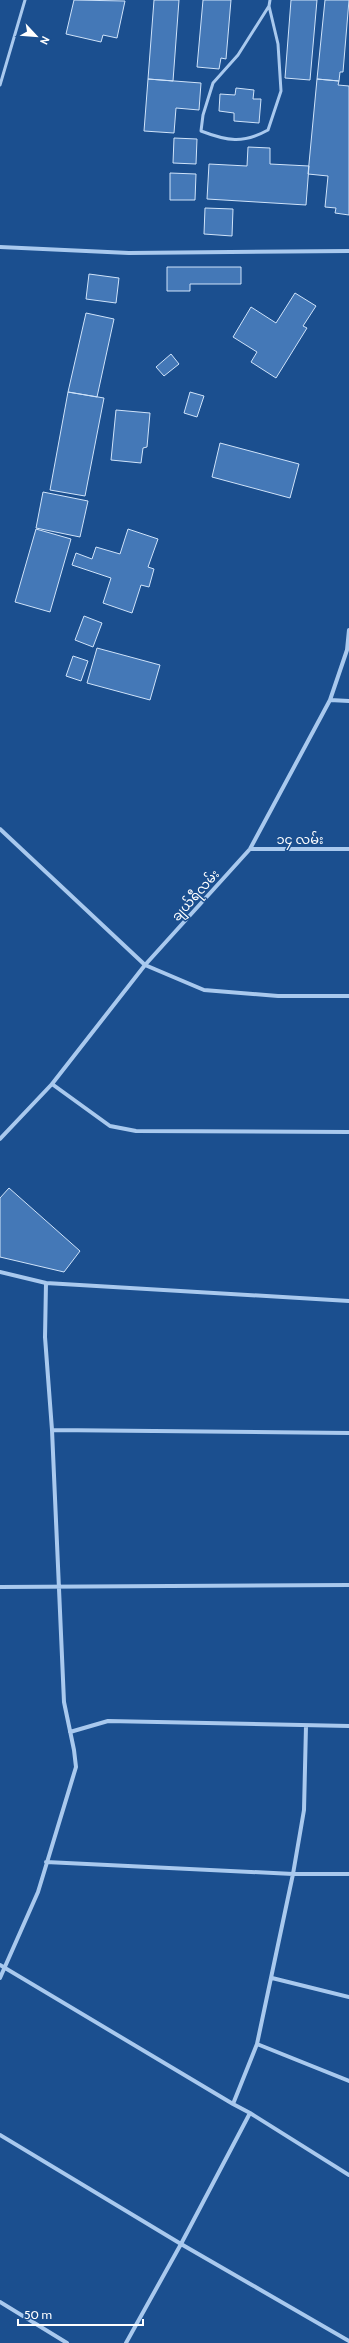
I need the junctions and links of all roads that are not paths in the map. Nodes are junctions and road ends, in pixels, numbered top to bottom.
1 (25, 0) edge
2 (270, 0) edge
3 (269, 6) junction
4 (0, 85) edge
5 (0, 247) edge
6 (349, 251) edge
7 (349, 630) edge
8 (330, 700) junction
9 (349, 700) edge
10 (0, 829) edge
11 (250, 849) junction
12 (349, 849) edge
13 (145, 965) junction
14 (349, 996) edge
15 (52, 1084) junction
16 (349, 1132) edge
17 (0, 1139) edge
18 (0, 1272) edge
19 (46, 1283) junction
20 (349, 1301) edge
21 (52, 1430) junction
22 (349, 1433) edge
23 (58, 1585) junction
24 (349, 1585) edge
25 (0, 1587) edge
26 (306, 1726) junction
27 (349, 1726) edge
28 (70, 1732) junction
29 (46, 1862) junction
30 (293, 1874) junction
31 (349, 1874) edge
32 (0, 1965) edge
33 (6, 1969) junction
34 (0, 1978) edge
35 (272, 1978) junction
36 (349, 1997) edge
37 (257, 2044) junction
38 (349, 2081) edge
39 (233, 2104) junction
40 (250, 2112) junction
41 (0, 2135) edge
42 (349, 2175) edge
43 (181, 2244) junction
44 (0, 2302) edge
45 (349, 2341) edge
46 (67, 2343) edge
47 (126, 2343) edge

1 - 4 lane
2 - 3 lane
3 - 3 lane
5 - 6 street
7 - 8 street, ချယ်ရီလမ်း
8 - 9 street
8 - 11 street, ချယ်ရီလမ်း
10 - 13 street
11 - 12 street, ၁၄ လမ်း
11 - 13 street, ချယ်ရီလမ်း
13 - 14 street
13 - 15 street, ချယ်ရီလမ်း
15 - 16 street
15 - 17 street, ချယ်ရီလမ်း
18 - 19 street
19 - 20 street
19 - 21 street
21 - 22 street
21 - 23 street
23 - 24 street
23 - 25 street
23 - 28 street
26 - 27 street
26 - 28 street
26 - 30 street
28 - 29 street
29 - 30 street
29 - 33 street
30 - 31 street
30 - 35 street
32 - 33 street
33 - 34 street
33 - 39 street
35 - 36 street
35 - 37 street
37 - 38 street
37 - 39 street
39 - 40 street
40 - 42 street
40 - 43 street
41 - 43 street
43 - 45 street
43 - 47 street
44 - 46 street

